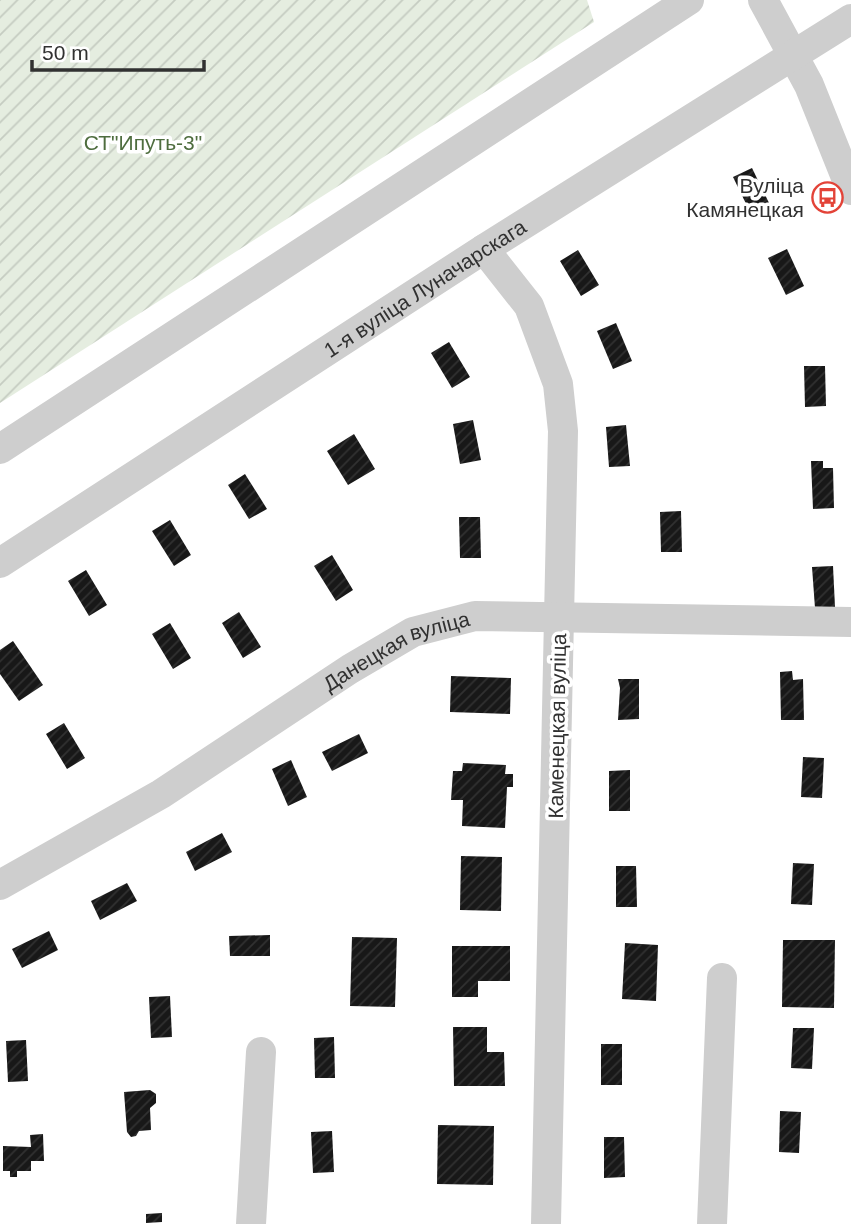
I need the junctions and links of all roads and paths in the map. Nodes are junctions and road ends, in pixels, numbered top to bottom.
1 (689, 0) edge
2 (764, 0) edge
3 (851, 19) edge
4 (795, 55) junction
5 (851, 190) edge
6 (484, 249) junction
7 (0, 449) edge
8 (0, 563) edge
9 (559, 618) junction
10 (851, 622) edge
11 (0, 885) edge
12 (722, 978) dead end
13 (261, 1052) dead end
14 (251, 1224) edge
15 (547, 1224) edge
16 (712, 1224) edge

1 - 7 street
2 - 4 street
3 - 4 street, 1-я вуліца Луначарскага
4 - 5 street
4 - 6 street, 1-я вуліца Луначарскага
6 - 8 street, 1-я вуліца Луначарскага
6 - 9 street, Каменецкая вуліца
9 - 10 street, Данецкая вуліца
9 - 11 street, Данецкая вуліца
9 - 15 street, Каменецкая вуліца
12 - 16 street
13 - 14 street

